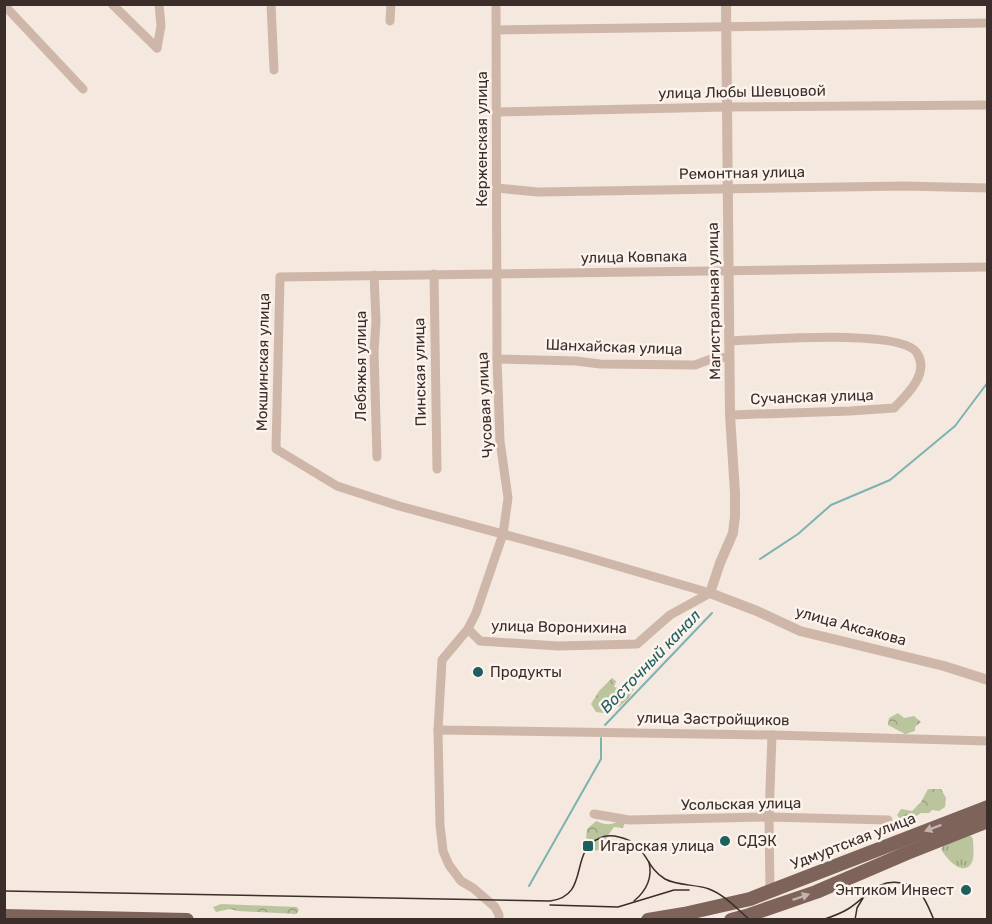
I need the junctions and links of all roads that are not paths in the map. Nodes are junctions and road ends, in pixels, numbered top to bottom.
1 (112, 4) edge
2 (159, 4) edge
3 (271, 4) edge
4 (392, 4) edge
5 (496, 4) edge
6 (726, 4) edge
7 (4, 5) edge
8 (390, 21) dead end
9 (987, 22) edge
10 (726, 26) junction
11 (497, 30) junction
12 (274, 70) dead end
13 (83, 89) dead end
14 (987, 105) edge
15 (726, 107) junction
16 (497, 112) junction
17 (496, 188) junction
18 (728, 188) junction
19 (987, 188) edge
20 (987, 267) edge
21 (728, 272) junction
22 (374, 274) junction
23 (434, 274) junction
24 (496, 274) junction
25 (280, 277) joint
26 (729, 341) junction
27 (729, 357) junction
28 (497, 359) junction
29 (730, 415) junction
30 (377, 457) dead end
31 (436, 469) dead end
32 (503, 534) junction
33 (710, 593) junction
34 (468, 629) junction
35 (987, 680) edge
36 (438, 730) junction
37 (772, 735) junction
38 (987, 741) edge
39 (987, 807) edge
40 (594, 814) dead end
41 (769, 817) junction
42 (888, 820) dead end
43 (987, 821) edge
44 (770, 892) junction
45 (4, 916) edge
46 (45, 918) edge
47 (187, 920) edge
48 (499, 920) edge
49 (648, 920) edge
50 (731, 920) edge

1 - 2 street
3 - 12 street
4 - 8 street
5 - 11 street, Керженская улица
6 - 10 street, Магистральная улица
7 - 13 street
9 - 10 street
10 - 11 street
10 - 15 street, Магистральная улица
11 - 16 street, Керженская улица
14 - 15 street, улица Любы Шевцовой
15 - 16 street, улица Любы Шевцовой
15 - 18 street, Магистральная улица
16 - 17 street, Керженская улица
17 - 18 street, Ремонтная улица
17 - 24 street, Керженская улица
18 - 19 street, Ремонтная улица
18 - 21 street, Магистральная улица
20 - 21 street, улица Ковпака
21 - 24 street, улица Ковпака
21 - 26 street, Магистральная улица
22 - 23 street, улица Ковпака
22 - 25 street, улица Ковпака
22 - 30 street, Лебяжья улица
23 - 24 street, улица Ковпака
23 - 31 street, Пинская улица
24 - 28 street, Чусовая улица
25 - 32 street, Мокшинская улица
26 - 27 street, Магистральная улица
26 - 29 street, Сучанская улица
27 - 28 street, Шанхайская улица
27 - 29 street, Магистральная улица
28 - 32 street, Чусовая улица
29 - 33 street, Магистральная улица
32 - 33 street
32 - 34 street, Чусовая улица
33 - 34 street, улица Воронихина
33 - 35 street, улица Аксакова
34 - 36 street, Чусовая улица
36 - 37 street, улица Застройщиков
36 - 48 street, Чусовая улица
37 - 38 street, улица Застройщиков
37 - 41 street
39 -> 44 main road, Удмуртская улица
40 - 41 street, Усольская улица
41 - 42 street, Усольская улица
41 - 44 street
50 -> 43 main road, Удмуртская улица
44 - 49 main road, Удмуртская улица
45 - 46 main road
46 - 47 main road

